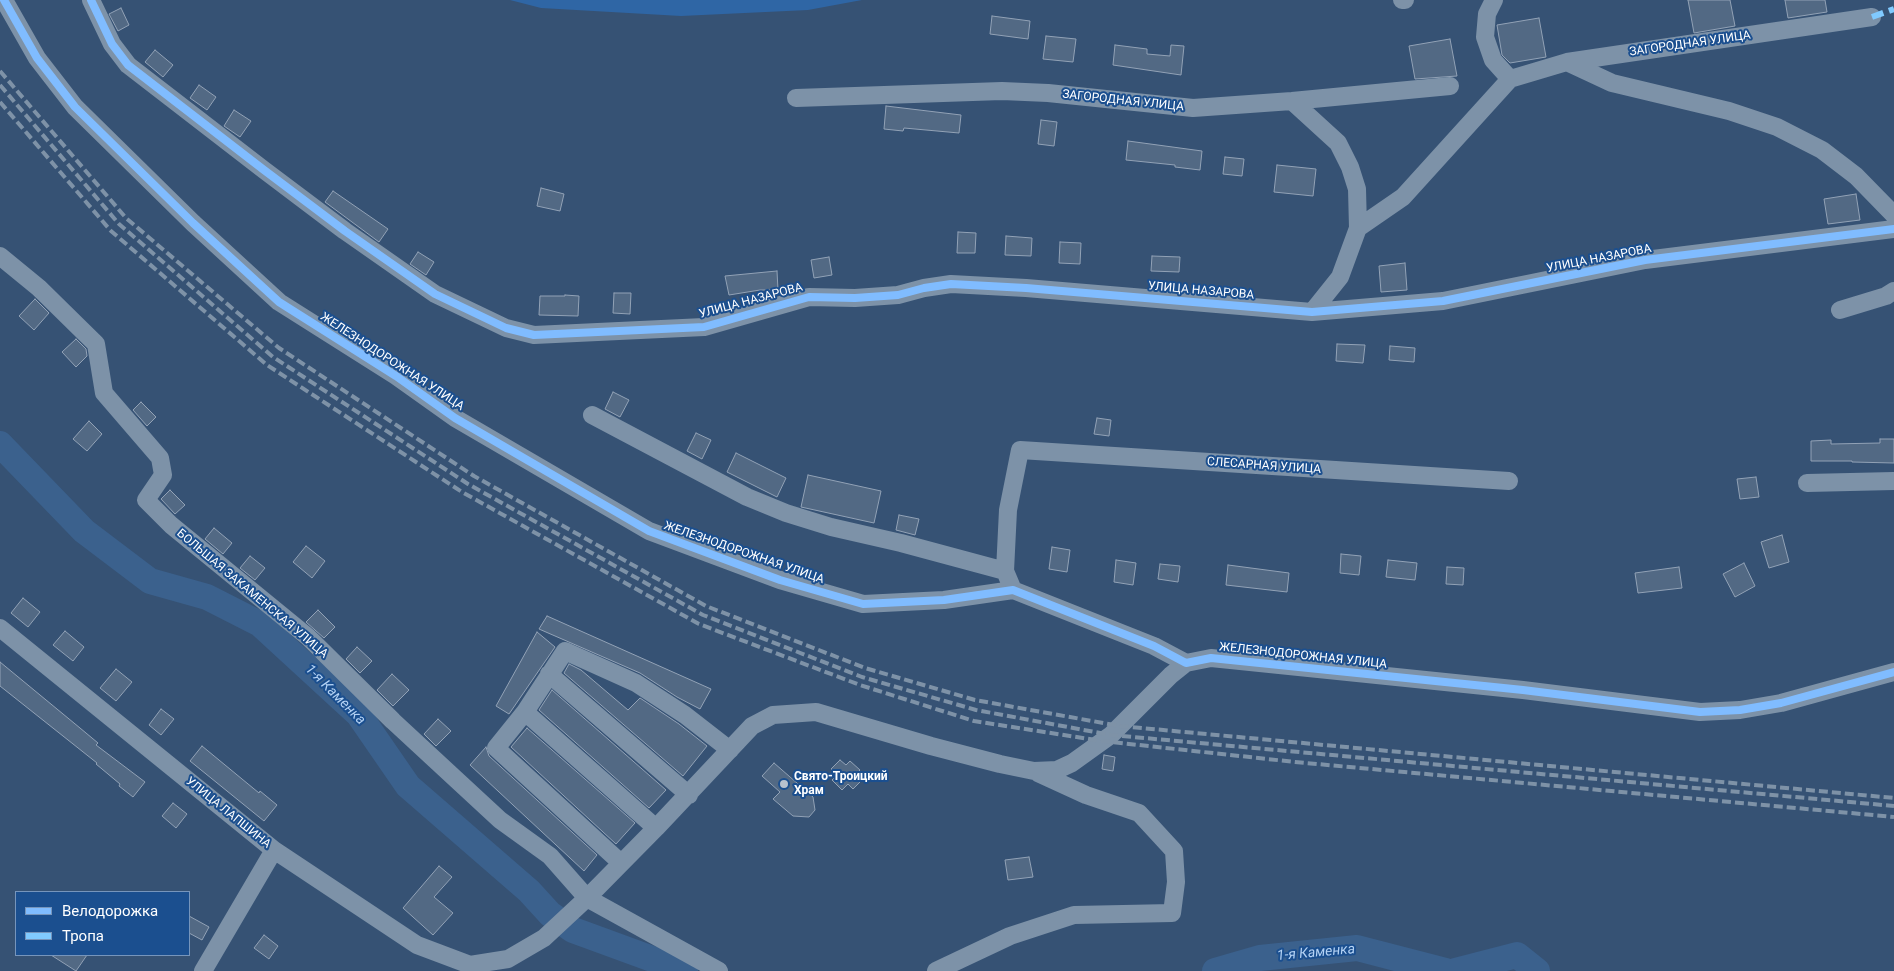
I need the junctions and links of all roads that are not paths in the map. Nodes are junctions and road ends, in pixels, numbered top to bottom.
1 (4, 0) edge
2 (90, 0) edge
3 (1494, 0) edge
4 (1872, 17) dead end
5 (1567, 62) junction
6 (1510, 79) junction
7 (1450, 86) dead end
8 (796, 98) dead end
9 (1292, 101) junction
10 (1894, 214) edge
11 (1358, 228) junction
12 (1894, 229) edge
13 (0, 256) edge
14 (1894, 291) edge
15 (1840, 310) dead end
16 (1312, 312) junction
17 (592, 415) dead end
18 (1509, 481) dead end
19 (1894, 481) edge
20 (1807, 483) dead end
21 (1005, 571) junction
22 (1013, 590) junction
23 (0, 628) edge
24 (1186, 663) junction
25 (1894, 672) edge
26 (549, 674) junction
27 (525, 712) junction
28 (730, 750) junction
29 (1034, 771) junction
30 (689, 794) junction
31 (656, 828) junction
32 (274, 850) junction
33 (621, 863) junction
34 (587, 898) junction
35 (472, 968) edge
36 (203, 971) edge
37 (719, 971) edge
38 (936, 971) edge

1 - 22 street, ЖЕЛЕЗНОДОРОЖНАЯ УЛИЦА
2 - 16 street, УЛИЦА НАЗАРОВА
3 - 6 street
4 - 5 street, ЗАГОРОДНАЯ УЛИЦА
5 - 6 street, ЗАГОРОДНАЯ УЛИЦА
5 - 10 street
6 - 11 street
7 - 9 street, ЗАГОРОДНАЯ УЛИЦА
8 - 9 street, ЗАГОРОДНАЯ УЛИЦА
9 - 11 street
11 - 16 street
12 - 16 street, УЛИЦА НАЗАРОВА
13 - 34 street, БОЛЬШАЯ ЗАКАМЕНСКАЯ УЛИЦА
14 - 15 street
17 - 21 street
18 - 21 street, СЛЕСАРНАЯ УЛИЦА
19 - 20 street
21 - 22 street
22 - 24 street, ЖЕЛЕЗНОДОРОЖНАЯ УЛИЦА
23 - 32 street, УЛИЦА ЛАПШИНА
24 - 25 street, ЖЕЛЕЗНОДОРОЖНАЯ УЛИЦА
24 - 29 street
26 - 27 street
26 - 28 street
26 - 30 street
27 - 31 street
27 - 33 street
28 - 29 street
28 - 30 street
29 - 38 street
30 - 31 street
31 - 33 street
32 - 35 street, УЛИЦА ЛАПШИНА
32 - 36 street
33 - 34 street
34 - 35 street
34 - 37 street, БОЛЬШАЯ ЗАКАМЕНСКАЯ УЛИЦА

